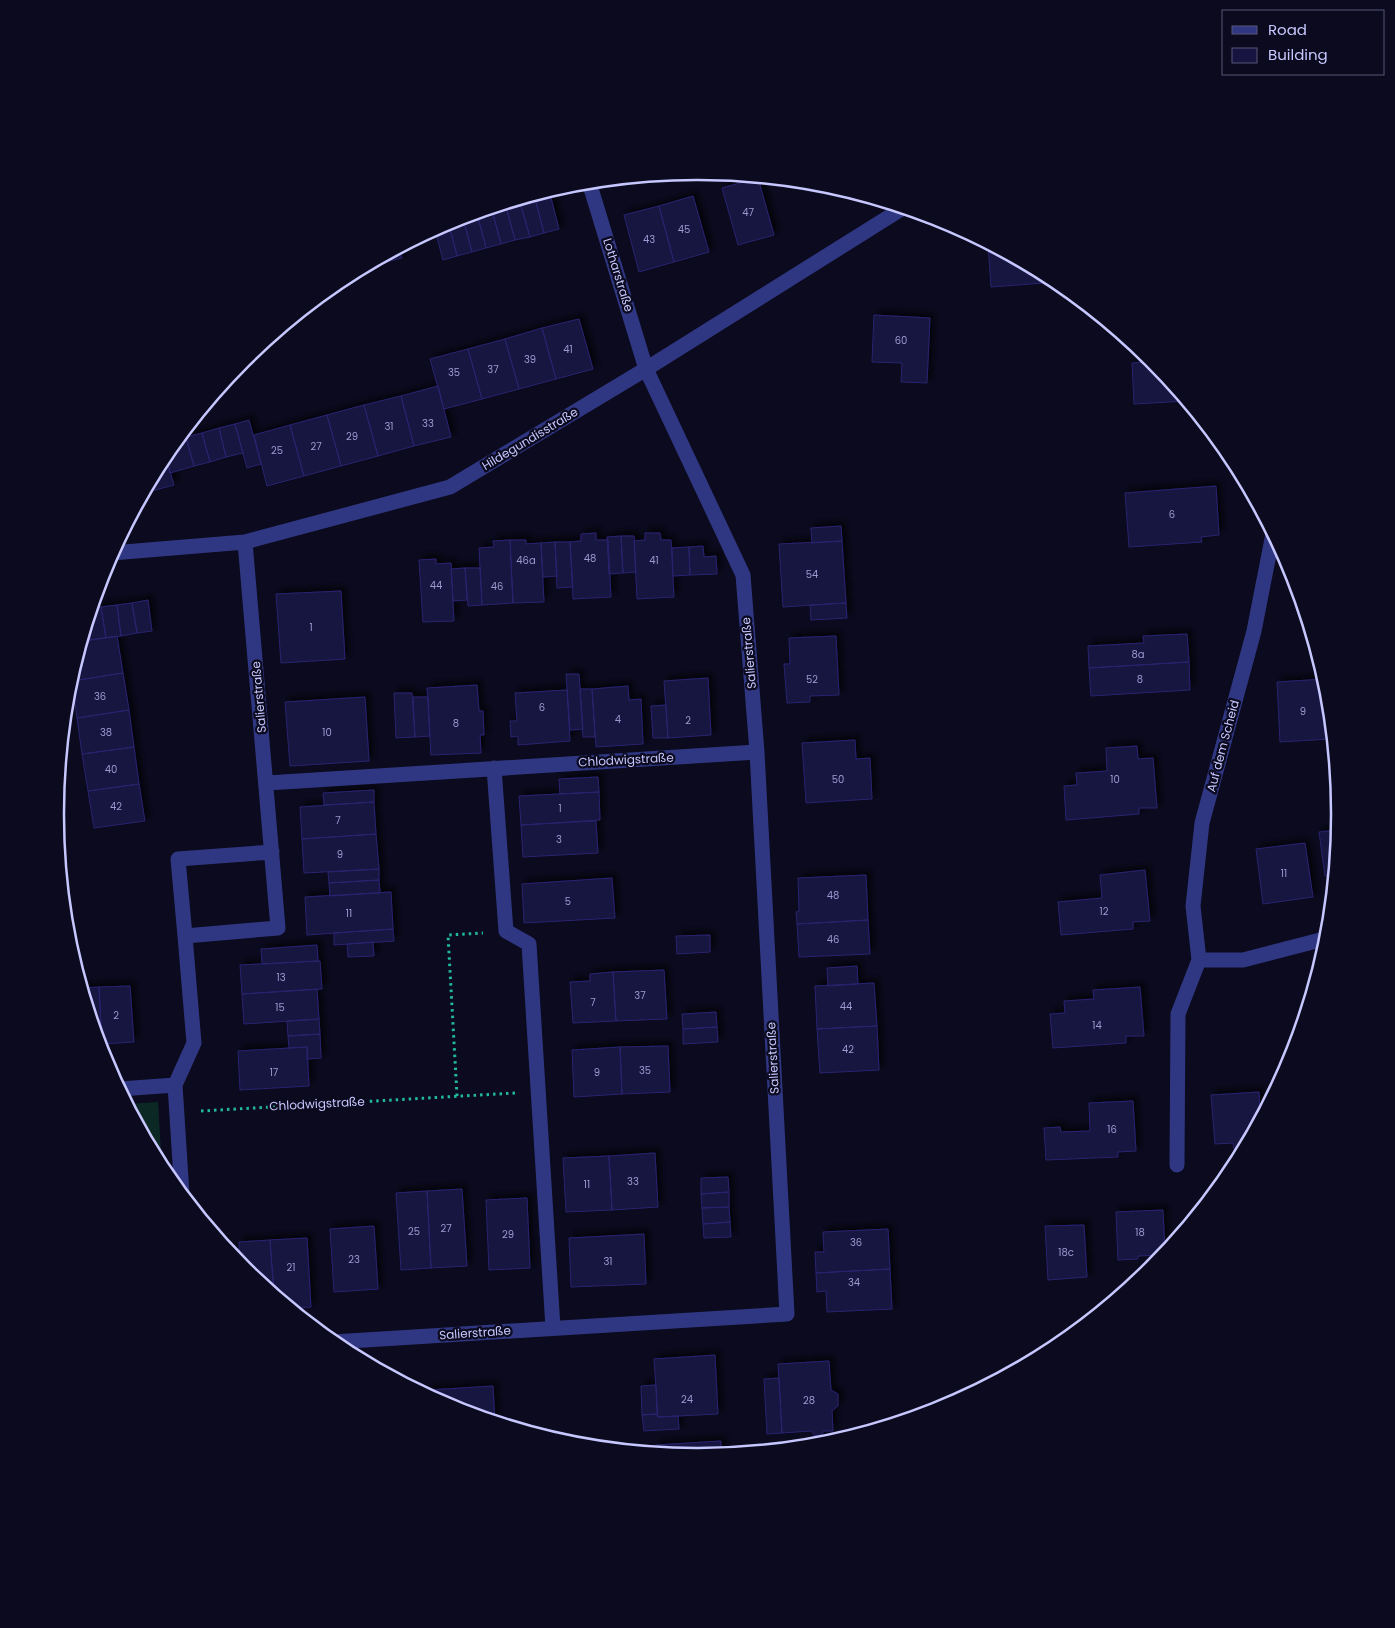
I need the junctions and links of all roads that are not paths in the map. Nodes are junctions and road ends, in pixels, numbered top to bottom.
1 (591, 189) edge
2 (896, 212) edge
3 (646, 368) junction
4 (245, 542) junction
5 (1271, 545) edge
6 (121, 552) edge
7 (757, 752) junction
8 (494, 768) junction
9 (267, 782) junction
10 (272, 852) junction
11 (185, 936) junction
12 (1318, 940) edge
13 (1198, 960) junction
14 (175, 1085) junction
15 (126, 1089) edge
16 (1177, 1165) dead end
17 (181, 1180) edge
18 (553, 1328) junction
19 (345, 1341) edge

1 - 3 street, Lotharstraße
2 - 3 street, Hildegundisstraße
3 - 4 street, Hildegundisstraße
3 - 7 street, Salierstraße
4 - 6 street, Hildegundisstraße
4 - 9 street, Salierstraße
5 - 13 street, Auf dem Scheid
7 - 8 street, Chlodwigstraße
7 - 18 street, Salierstraße
8 - 9 street, Chlodwigstraße
8 - 18 street
9 - 10 street, Salierstraße
10 - 11 street, Salierstraße
10 - 11 street
11 - 14 street
12 - 13 street
13 - 16 street, Auf dem Scheid
14 - 15 street
14 - 17 street
18 - 19 street, Salierstraße

